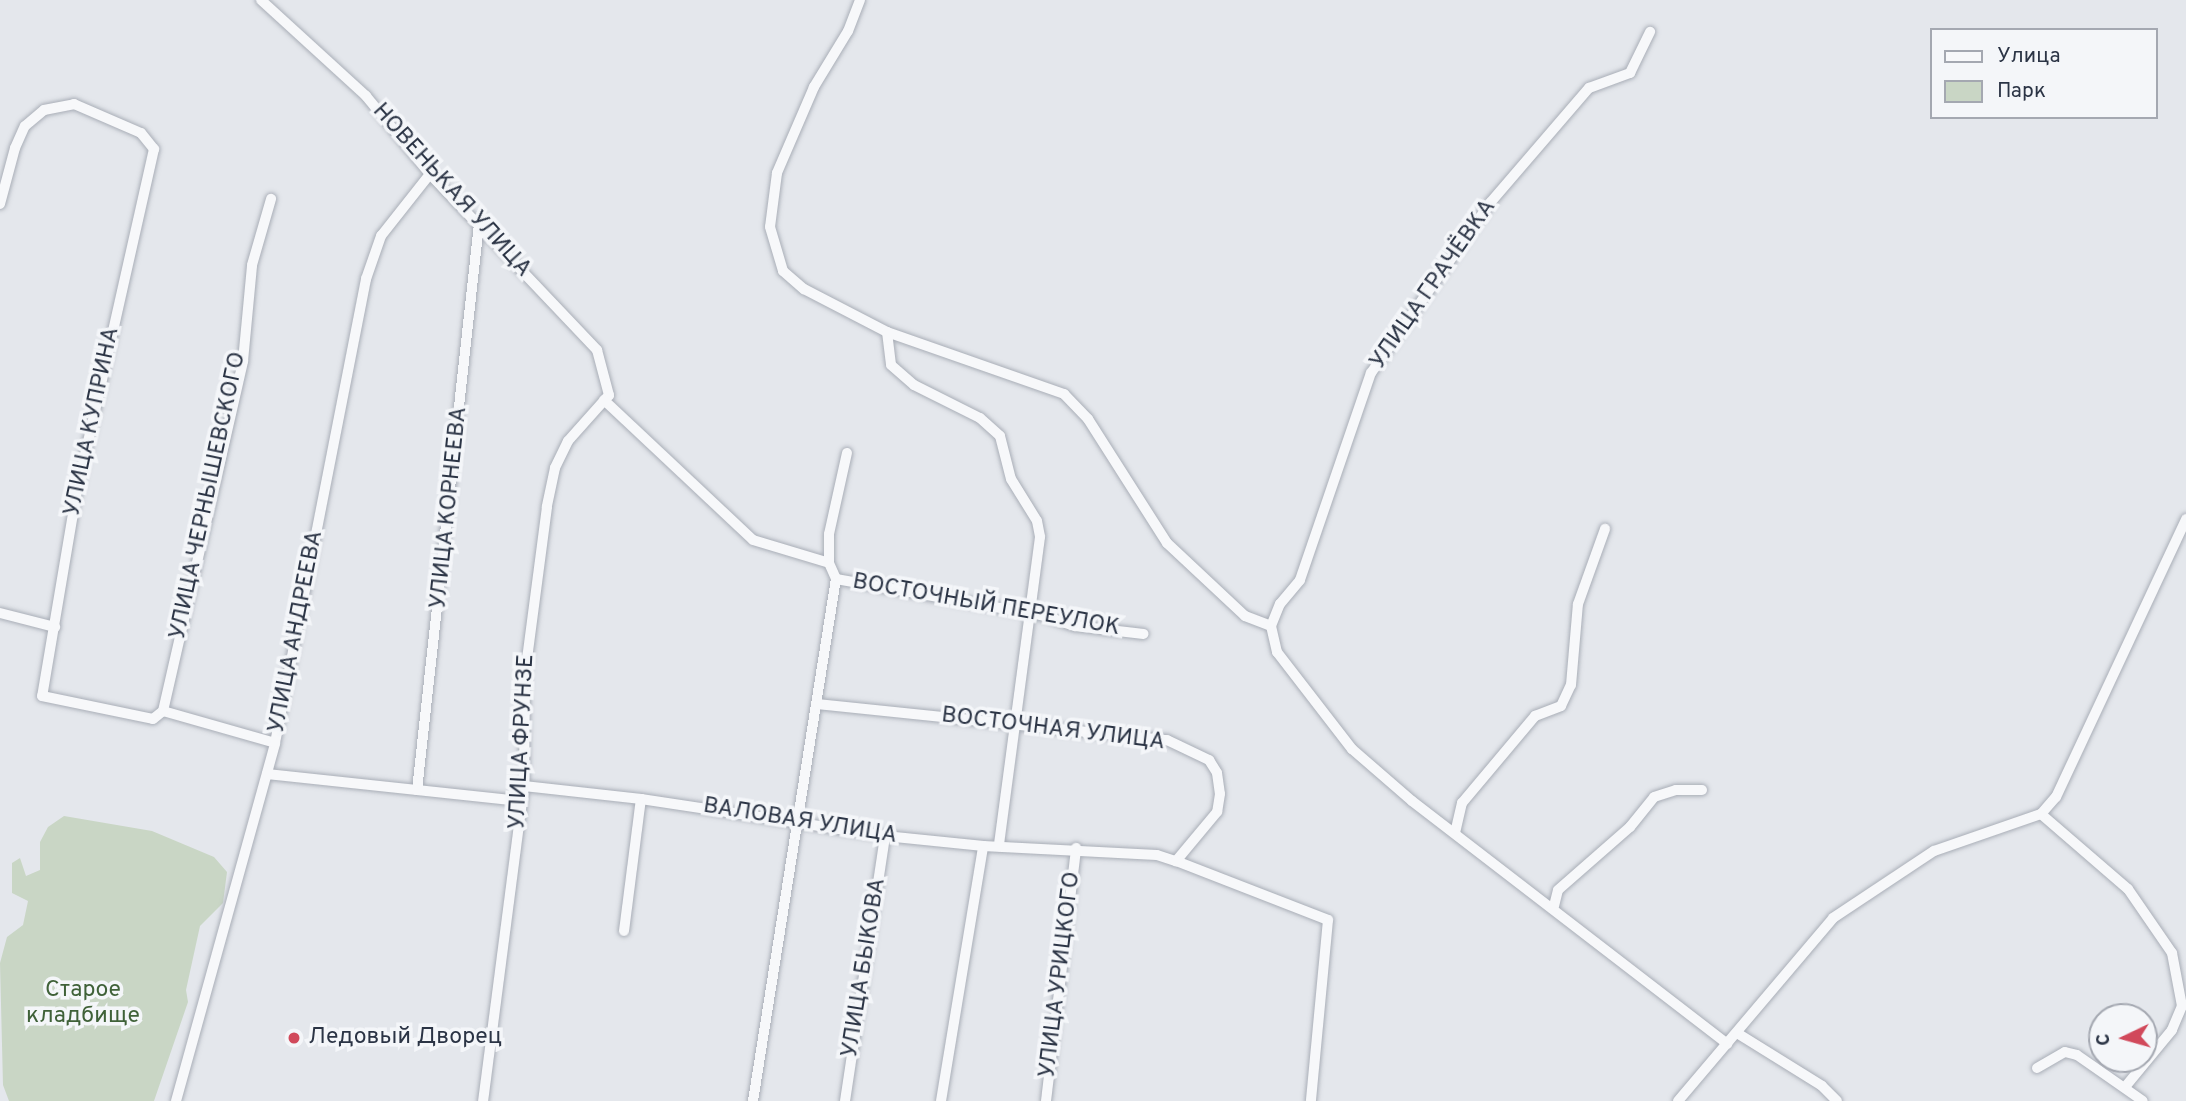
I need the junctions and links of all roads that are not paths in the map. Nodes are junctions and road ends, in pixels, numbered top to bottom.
1 (261, 0) edge
2 (860, 0) edge
3 (1650, 32) dead end
4 (430, 174) junction
5 (271, 199) dead end
6 (0, 204) edge
7 (479, 225) junction
8 (887, 332) junction
9 (604, 400) junction
10 (847, 453) dead end
11 (2186, 519) edge
12 (1605, 529) dead end
13 (829, 563) junction
14 (836, 579) junction
15 (0, 613) edge
16 (1027, 616) junction
17 (1271, 626) junction
18 (55, 627) junction
19 (1144, 634) dead end
20 (817, 704) junction
21 (163, 711) junction
22 (1013, 724) junction
23 (275, 743) junction
24 (267, 774) junction
25 (524, 786) junction
26 (417, 790) junction
27 (1702, 790) dead end
28 (642, 799) junction
29 (2041, 814) junction
30 (799, 822) junction
31 (1455, 833) junction
32 (885, 836) junction
33 (983, 846) junction
34 (999, 846) junction
35 (1076, 848) junction
36 (1176, 861) junction
37 (1554, 906) junction
38 (624, 931) dead end
39 (1737, 1033) junction
40 (1727, 1044) junction
41 (2037, 1068) dead end
42 (2125, 1087) junction
43 (176, 1101) edge
44 (483, 1101) edge
45 (753, 1101) edge
46 (845, 1101) edge
47 (941, 1101) edge
48 (1046, 1101) edge
49 (1311, 1101) edge
50 (1678, 1101) edge
51 (1837, 1101) edge
52 (2143, 1101) edge

1 - 4 street, НОВЕНЬКАЯ УЛИЦА
2 - 8 street
3 - 17 street, УЛИЦА ГРАЧЁВКА
4 - 7 street, НОВЕНЬКАЯ УЛИЦА
4 - 23 street, УЛИЦА АНДРЕЕВА
5 - 21 street, УЛИЦА ЧЕРНЫШЕВСКОГО
6 - 18 street, УЛИЦА КУПРИНА
7 - 9 street, НОВЕНЬКАЯ УЛИЦА
7 - 26 street, УЛИЦА КОРНЕЕВА
8 - 16 street
8 - 17 street
9 - 13 street, ВОСТОЧНЫЙ ПЕРЕУЛОК
9 - 25 street, УЛИЦА ФРУНЗЕ
10 - 13 street
11 - 29 street
12 - 31 street
13 - 14 street, ВОСТОЧНЫЙ ПЕРЕУЛОК
14 - 16 street, ВОСТОЧНЫЙ ПЕРЕУЛОК
14 - 20 street
15 - 18 street
16 - 19 street, ВОСТОЧНЫЙ ПЕРЕУЛОК
16 - 22 street
17 - 31 street
18 - 21 street, УЛИЦА КУПРИНА
20 - 22 street, ВОСТОЧНАЯ УЛИЦА
20 - 30 street
21 - 23 street
22 - 34 street
22 - 36 street, ВОСТОЧНАЯ УЛИЦА
23 - 24 street, УЛИЦА АНДРЕЕВА
24 - 26 street, ВАЛОВАЯ УЛИЦА
24 - 43 street, УЛИЦА АНДРЕЕВА
25 - 26 street, ВАЛОВАЯ УЛИЦА
25 - 28 street, ВАЛОВАЯ УЛИЦА
25 - 44 street, УЛИЦА ФРУНЗЕ
27 - 37 street
28 - 30 street, ВАЛОВАЯ УЛИЦА
28 - 38 street
29 - 39 street
29 - 42 street
30 - 32 street, ВАЛОВАЯ УЛИЦА
30 - 45 street
31 - 37 street
32 - 33 street, ВАЛОВАЯ УЛИЦА
32 - 46 street, УЛИЦА БЫКОВА
33 - 34 street, ВАЛОВАЯ УЛИЦА
33 - 47 street
34 - 35 street, ВАЛОВАЯ УЛИЦА
35 - 36 street, ВАЛОВАЯ УЛИЦА
35 - 48 street, УЛИЦА УРИЦКОГО
36 - 49 street, ВАЛОВАЯ УЛИЦА
37 - 40 street
39 - 40 street
39 - 51 street
40 - 50 street
41 - 42 street
42 - 52 street

